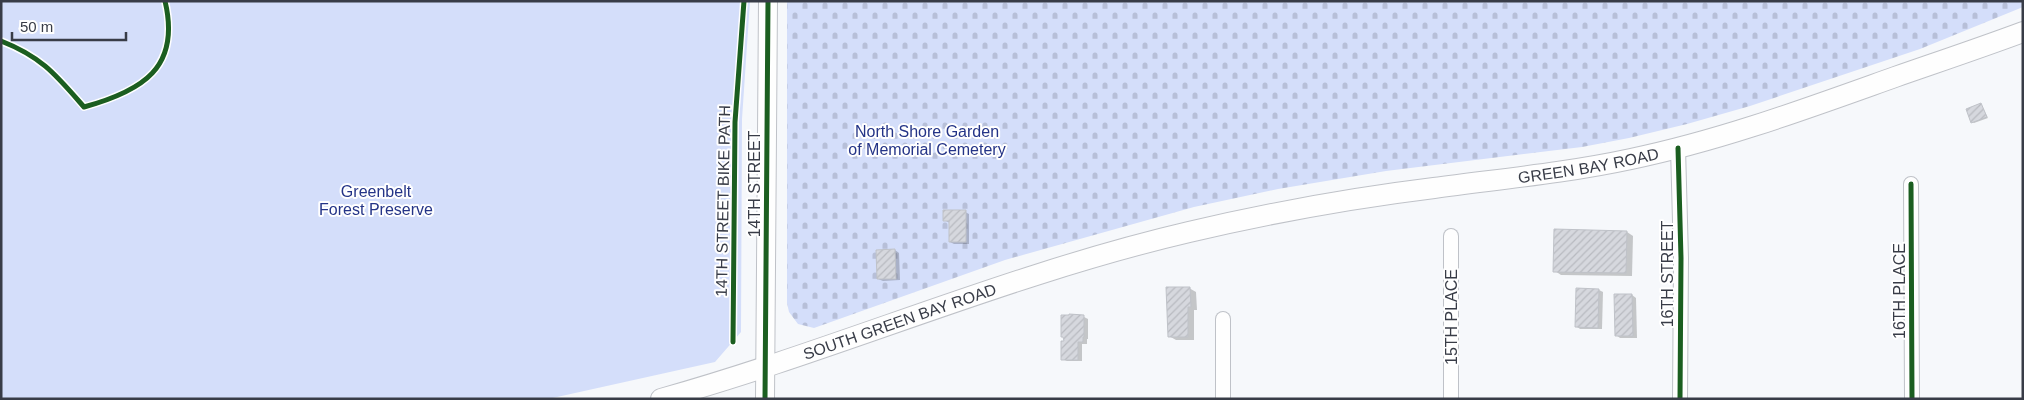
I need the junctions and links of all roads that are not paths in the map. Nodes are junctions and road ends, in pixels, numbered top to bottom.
1 (768, 1) edge
2 (2023, 32) edge
3 (1678, 148) junction
4 (1911, 184) dead end
5 (1451, 236) dead end
6 (1140, 244) joint
7 (1223, 319) dead end
8 (765, 366) junction
9 (661, 399) edge
10 (765, 399) edge
11 (1223, 399) edge
12 (1451, 399) edge
13 (1680, 399) edge
14 (1912, 399) edge

1 - 8 street, 14TH STREET
2 - 3 main road, GREEN BAY ROAD
3 - 6 main road, GREEN BAY ROAD
3 - 13 street, 16TH STREET
4 - 14 street, 16TH PLACE
5 - 12 street, 15TH PLACE
6 - 8 main road, SOUTH GREEN BAY ROAD
7 - 11 street
8 - 9 main road, SOUTH GREEN BAY ROAD
8 - 10 street, 14TH STREET

